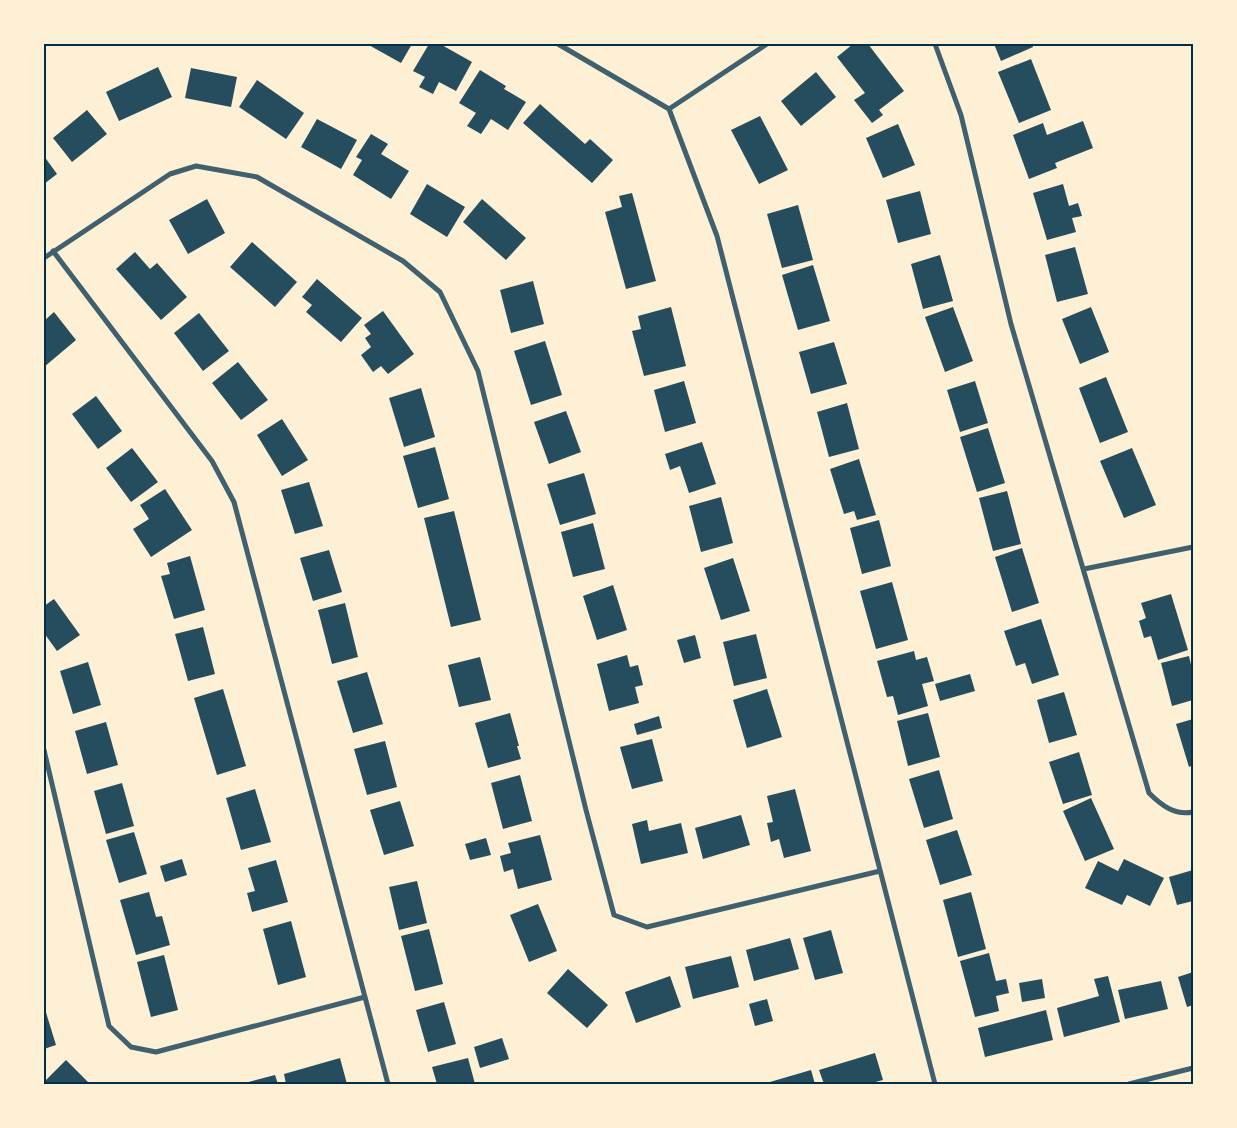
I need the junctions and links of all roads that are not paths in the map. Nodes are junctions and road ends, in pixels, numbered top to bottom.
1 (558, 44) edge
2 (767, 44) edge
3 (935, 44) edge
4 (669, 108) junction
5 (53, 251) junction
6 (44, 258) edge
7 (1193, 547) edge
8 (1084, 569) junction
9 (44, 750) edge
10 (1193, 812) edge
11 (880, 871) junction
12 (365, 997) junction
13 (1193, 1068) edge
14 (388, 1084) edge
15 (935, 1084) edge
16 (1129, 1084) edge

1 - 4 street
2 - 4 street
3 - 8 street
4 - 11 street
5 - 6 street
5 - 11 street
5 - 12 street
7 - 8 street
8 - 10 street
9 - 12 street
11 - 15 street
12 - 14 street
13 - 16 street

